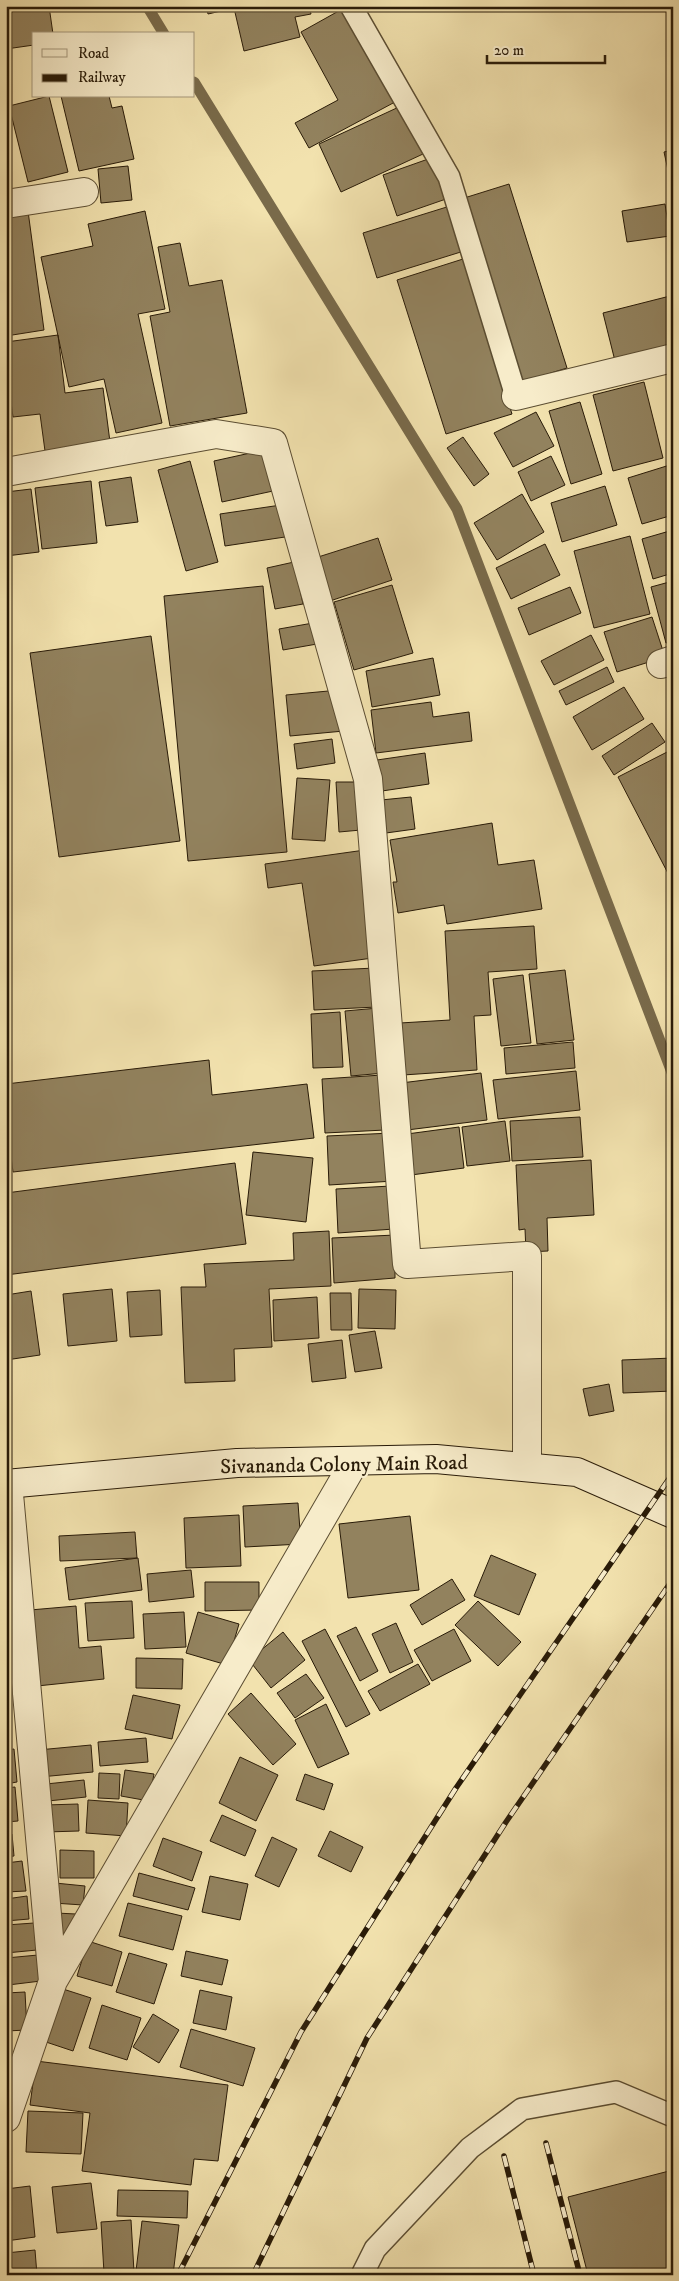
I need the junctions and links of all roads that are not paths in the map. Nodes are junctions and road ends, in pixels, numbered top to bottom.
1 (351, 6) edge
2 (84, 192) dead end
3 (6, 204) edge
4 (673, 358) edge
5 (516, 396) joint
6 (6, 472) edge
7 (355, 1461) junction
8 (527, 1468) junction
9 (7, 1484) edge
10 (673, 1514) edge
11 (53, 1981) junction
12 (673, 2116) edge
13 (6, 2118) edge
14 (362, 2275) edge

1 - 5 lane
2 - 3 street
4 - 5 street
6 - 8 street
7 - 8 street, Sivananda Colony Main Road
7 - 9 street, Sivananda Colony Main Road
7 - 11 street
8 - 10 street, Sivananda Colony Main Road
9 - 11 street
11 - 13 street
12 - 14 lane

